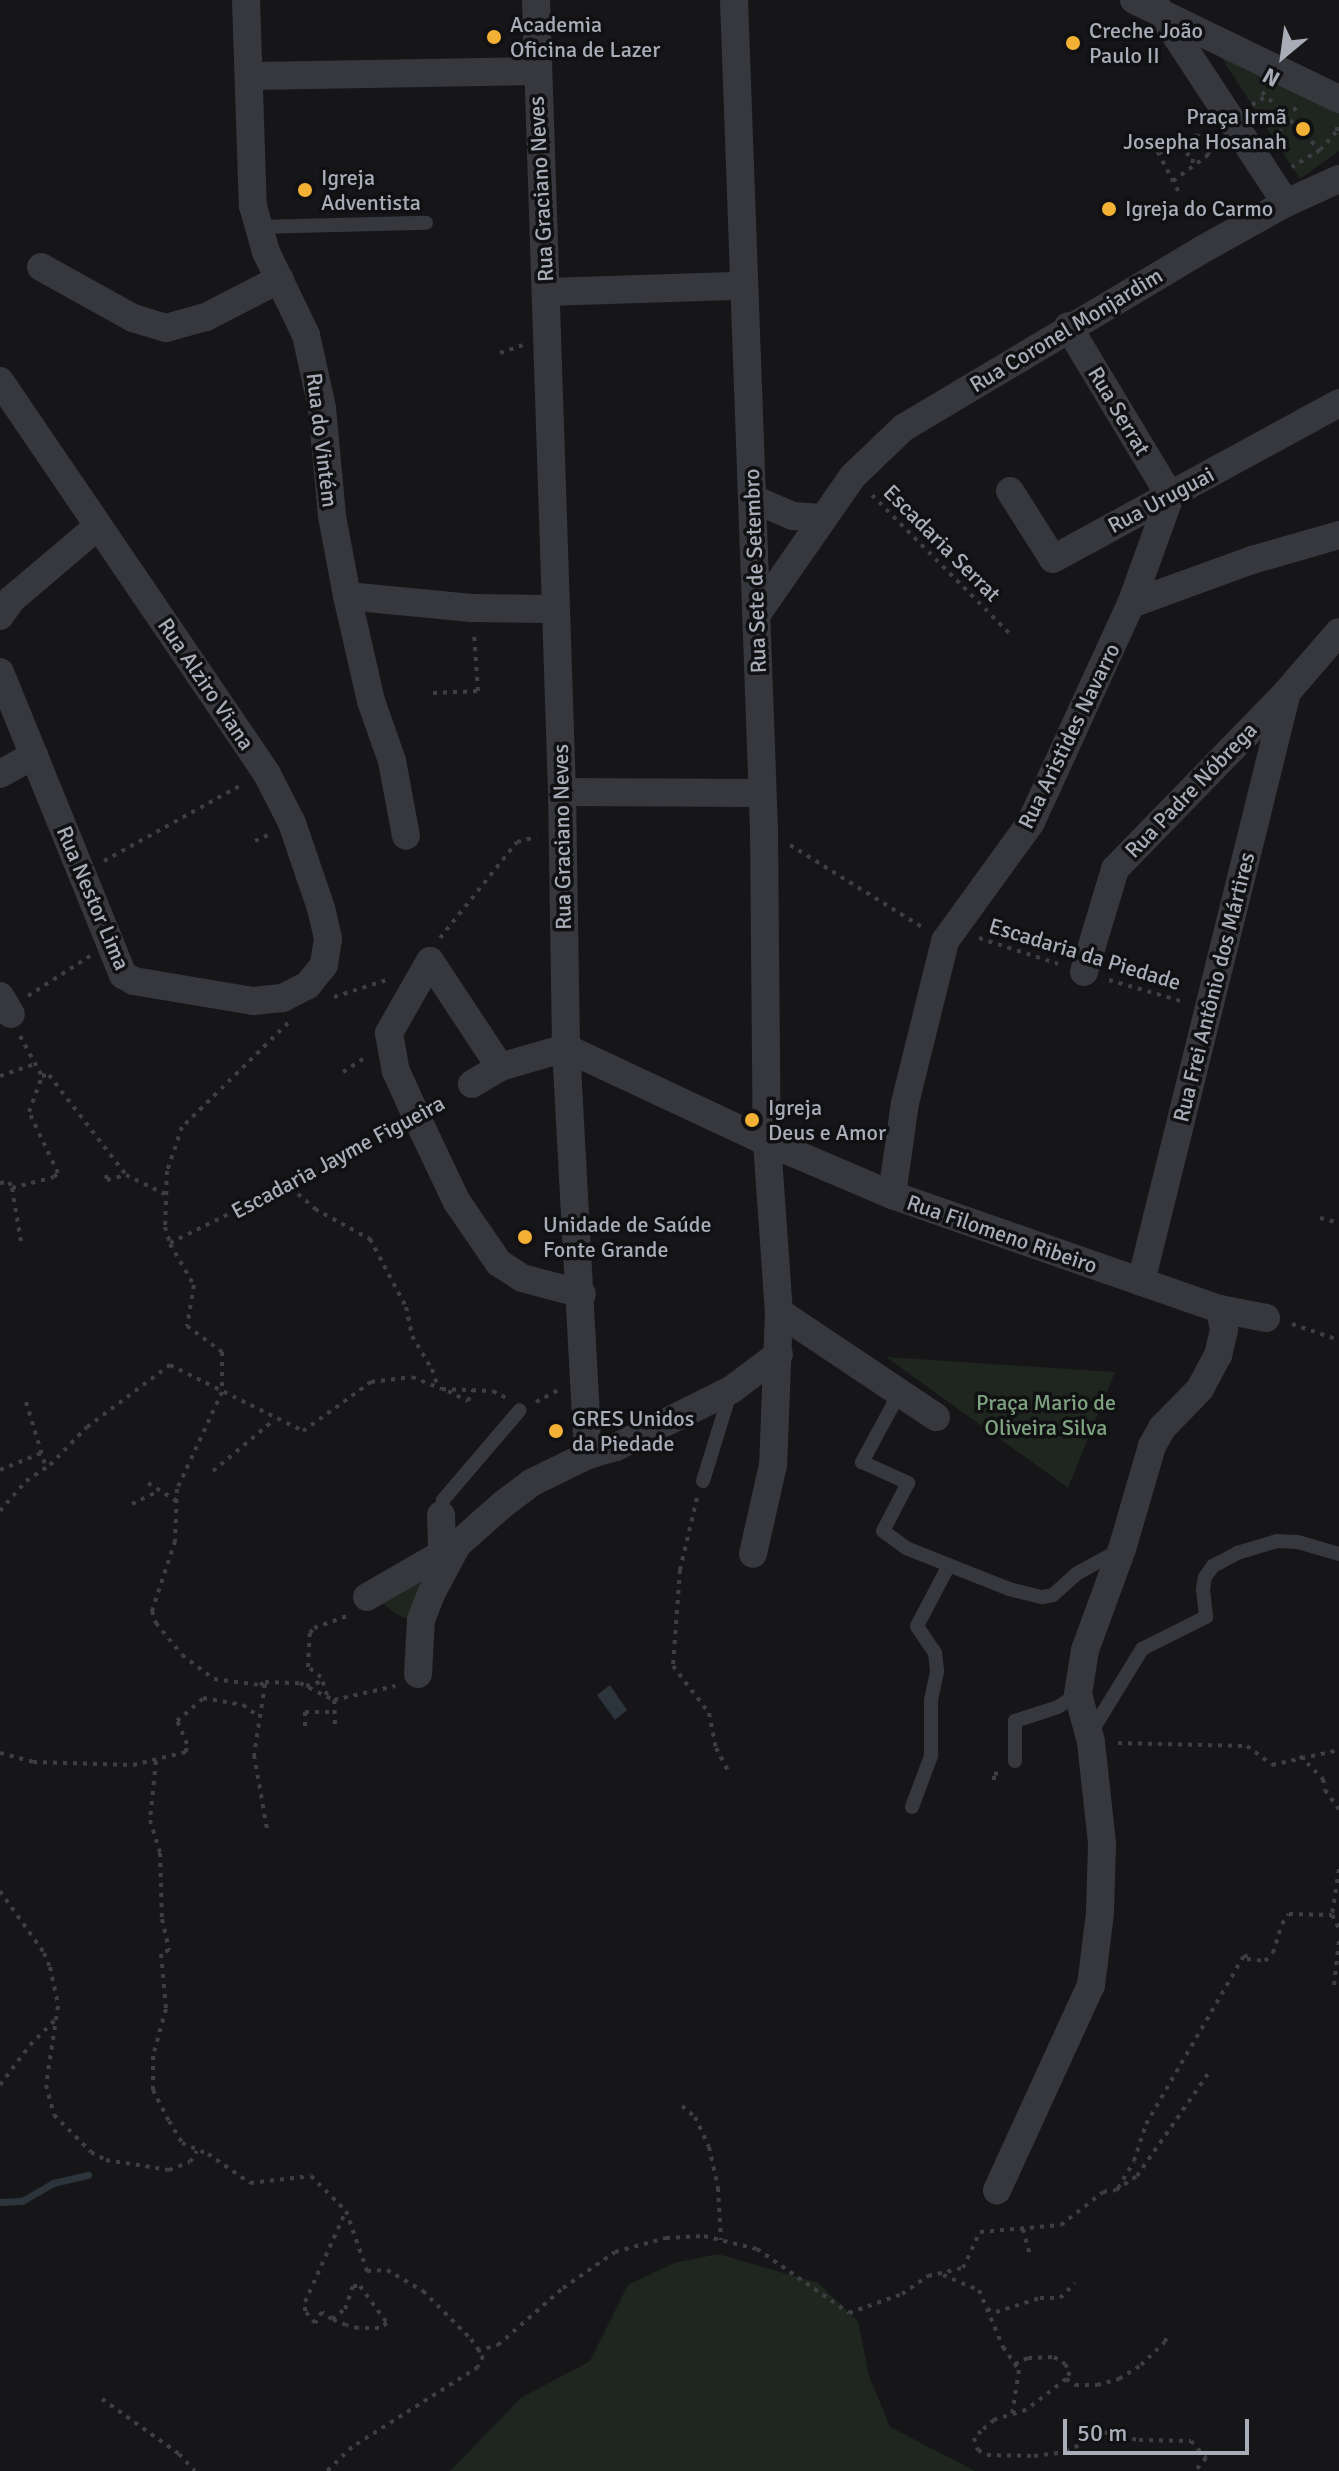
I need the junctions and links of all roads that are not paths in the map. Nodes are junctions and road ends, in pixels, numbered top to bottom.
1 (246, 0) edge
2 (536, 0) edge
3 (734, 0) edge
4 (1146, 5) edge
5 (536, 71) junction
6 (249, 76) junction
7 (1338, 107) edge
8 (1339, 179) edge
9 (1286, 203) junction
10 (426, 223) dead end
11 (257, 227) junction
12 (41, 267) dead end
13 (280, 279) junction
14 (742, 286) junction
15 (546, 292) junction
16 (1068, 326) junction
17 (0, 381) edge
18 (1339, 403) edge
19 (1010, 491) dead end
20 (1170, 496) junction
21 (753, 499) junction
22 (822, 518) junction
23 (98, 526) junction
24 (1339, 535) edge
25 (347, 596) junction
26 (1131, 604) junction
27 (555, 609) junction
28 (757, 614) junction
29 (0, 616) edge
30 (1339, 632) edge
31 (0, 672) edge
32 (1287, 692) junction
33 (34, 755) junction
34 (0, 774) edge
35 (562, 792) junction
36 (762, 793) junction
37 (406, 836) dead end
38 (1084, 972) road end
39 (288, 1008) joint
40 (566, 1048) junction
41 (500, 1067) junction
42 (472, 1084) dead end
43 (767, 1142) junction
44 (892, 1195) junction
45 (1141, 1282) junction
46 (582, 1294) junction
47 (779, 1312) junction
48 (1266, 1318) road end
49 (1222, 1319) junction
50 (779, 1354) junction
51 (731, 1390) junction
52 (900, 1392) junction
53 (520, 1410) road end
54 (936, 1417) dead end
55 (588, 1455) junction
56 (703, 1481) road end
57 (441, 1515) joint
58 (449, 1549) junction
59 (1122, 1549) junction
60 (753, 1554) dead end
61 (1339, 1554) edge
62 (949, 1565) junction
63 (362, 1604) road end
64 (410, 1680) road end
65 (1078, 1694) junction
66 (1090, 1738) junction
67 (1015, 1761) dead end
68 (912, 1807) dead end
69 (997, 2190) dead end

1 - 6 street, Rua do Vintém
2 - 5 street, Rua Graciano Neves
3 - 14 street, Rua Sete de Setembro
4 - 7 street
4 - 9 street
5 - 6 street
5 - 15 street, Rua Graciano Neves
6 - 11 street, Rua do Vintém
8 - 9 street, Rua Coronel Monjardim
9 - 16 street, Rua Coronel Monjardim
10 - 11 lane
11 - 13 street, Rua do Vintém
12 - 13 street
13 - 25 street, Rua do Vintém
14 - 15 street
14 - 21 street, Rua Sete de Setembro
15 - 27 street, Rua Graciano Neves
16 - 20 street, Rua Serrat
16 - 22 street, Rua Coronel Monjardim
17 - 23 street, Rua Alziro Viana
18 - 20 street, Rua Uruguai
19 - 20 street, Rua Uruguai
20 - 26 street, Rua Aristides Navarro
21 - 22 street
21 - 28 street, Rua Sete de Setembro
22 - 28 street, Rua Coronel Monjardim
23 - 29 street
23 - 39 street, Rua Alziro Viana
24 - 26 street
25 - 27 street
25 - 37 street, Rua do Vintém
26 - 44 street, Rua Aristides Navarro
27 - 35 street, Rua Graciano Neves
28 - 36 street, Rua Sete de Setembro
30 - 32 street, Rua Padre Nóbrega
31 - 33 street, Rua Nestor Lima
32 - 38 street, Rua Padre Nóbrega
32 - 45 street, Rua Frei Antônio dos Mártires
33 - 34 street
33 - 39 street, Rua Nestor Lima
35 - 36 street
35 - 40 street, Rua Graciano Neves
36 - 43 street, Rua Sete de Setembro
40 - 41 street
40 - 43 street, Rua Filomeno Ribeiro
40 - 46 street, Rua Graciano Neves
41 - 42 street
41 - 46 street
43 - 44 street, Rua Filomeno Ribeiro
43 - 47 street
44 - 45 street, Rua Filomeno Ribeiro
45 - 49 street, Rua Filomeno Ribeiro
46 - 55 street, Rua Graciano Neves
47 - 50 street
47 - 52 street
48 - 49 street, Rua Filomeno Ribeiro
49 - 59 street
50 - 51 street
50 - 60 street
51 - 55 street
51 - 56 lane
52 - 54 street
52 - 62 lane
53 - 57 lane
55 - 58 street
57 - 58 street
58 - 63 street
58 - 64 street
59 - 62 lane
59 - 65 street
61 - 66 lane
62 - 68 lane
65 - 66 street
65 - 67 lane
66 - 69 street

